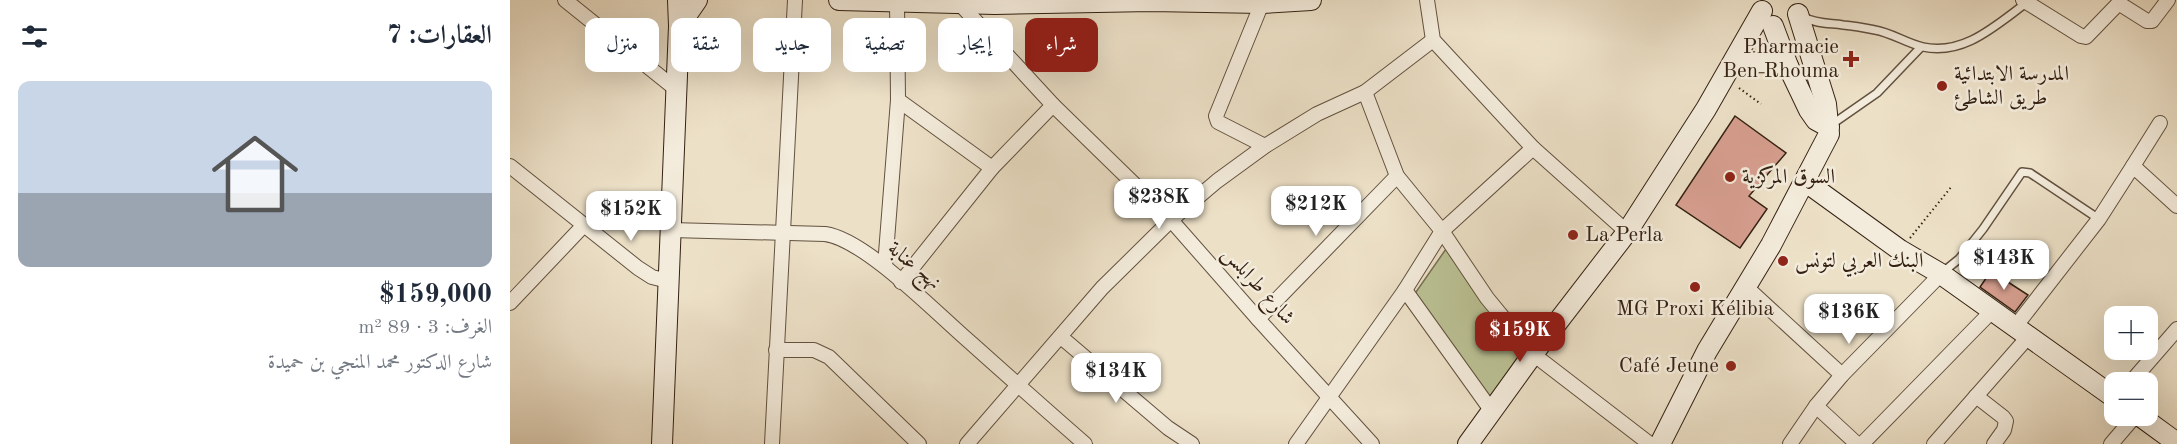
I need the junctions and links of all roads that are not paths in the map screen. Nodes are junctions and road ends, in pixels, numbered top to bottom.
1 (565, 0) edge
2 (678, 0) edge
3 (697, 0) edge
4 (795, 0) edge
5 (839, 0) edge
6 (1151, 0) edge
7 (1311, 0) edge
8 (1427, 0) edge
9 (2168, 0) edge
10 (1230, 1) edge
11 (2027, 1) edge
12 (996, 2) edge
13 (897, 3) junction
14 (1262, 3) junction
15 (960, 4) junction
16 (1762, 9) edge
17 (1797, 9) edge
18 (679, 18) edge
19 (685, 18) edge
20 (1433, 40) junction
21 (1921, 46) junction
22 (1788, 66) junction
23 (1729, 70) junction
24 (678, 72) edge
25 (677, 90) junction
26 (1365, 92) junction
27 (898, 100) junction
28 (1053, 105) junction
29 (2160, 123) dead end
30 (1829, 127) junction
31 (1264, 146) junction
32 (1533, 148) junction
33 (510, 166) edge
34 (2133, 166) junction
35 (992, 168) junction
36 (1397, 176) junction
37 (1806, 182) junction
38 (2177, 206) edge
39 (2099, 219) junction
40 (1171, 220) junction
41 (584, 225) junction
42 (671, 230) junction
43 (1442, 231) junction
44 (783, 232) junction
45 (1627, 232) junction
46 (885, 266) junction
47 (1941, 274) junction
48 (668, 281) junction
49 (901, 282) junction
50 (1746, 287) junction
51 (1405, 290) junction
52 (510, 303) edge
53 (1992, 311) junction
54 (1258, 319) junction
55 (2177, 329) edge
56 (2021, 332) junction
57 (1061, 337) junction
58 (776, 350) junction
59 (1533, 354) junction
60 (2140, 372) edge
61 (1842, 375) junction
62 (1017, 385) junction
63 (2104, 390) edge
64 (1976, 396) junction
65 (1329, 397) junction
66 (1816, 406) junction
67 (1491, 410) junction
68 (2126, 426) edge
69 (2154, 426) edge
70 (2177, 443) edge
71 (662, 444) edge
72 (772, 444) edge
73 (919, 444) edge
74 (967, 444) edge
75 (1085, 444) edge
76 (1192, 444) edge
77 (1296, 444) edge
78 (1372, 444) edge
79 (1468, 444) edge
80 (1650, 444) edge
81 (1660, 444) edge
82 (1790, 444) edge
83 (1857, 444) edge
84 (1862, 444) edge
85 (1934, 444) edge
86 (1994, 444) edge
87 (2112, 444) edge

1 - 25 street
2 - 18 street
3 - 19 street
4 - 44 street
5 - 13 street
6 - 10 street
6 - 12 street
7 - 14 street
8 - 20 street
9 - 11 street
10 - 14 street
11 - 21 lane
12 - 15 street
13 - 15 street
13 - 27 street
14 - 31 street
15 - 28 street, شارع طرابلس
16 - 17 street
16 - 22 street
16 - 23 street
17 - 21 lane
17 - 30 street
20 - 26 street
20 - 32 street
21 - 30 lane
22 - 23 street
22 - 30 street
23 - 45 street
24 - 25 street
25 - 42 street
26 - 31 street
26 - 36 street
27 - 35 street
27 - 46 street
28 - 35 street
28 - 40 street, شارع طرابلس
29 - 34 street
30 - 37 street
31 - 40 street
32 - 43 street
32 - 45 street
33 - 41 street
34 - 38 street
34 - 39 street
35 - 49 street
36 - 43 street
36 - 54 street
37 - 47 street
37 - 50 street
39 - 47 lane
39 - 56 street
40 - 54 street, شارع طرابلس
40 - 57 street
41 - 48 street
41 - 52 street
42 - 44 street, نهج عنابة
42 - 48 street
43 - 51 street
43 - 59 street
44 - 46 street, نهج عنابة
44 - 58 street
45 - 59 street
46 - 49 street, نهج عنابة
47 - 53 street
47 - 61 street
48 - 71 street
49 - 62 street, نهج عنابة
50 - 61 street
50 - 81 street
51 - 65 street
51 - 67 street
53 - 56 street
53 - 84 street
54 - 65 street, شارع طرابلس
55 - 60 street
56 - 63 street
56 - 64 street
57 - 62 street
57 - 76 street
58 - 72 street
58 - 73 street
59 - 67 street
59 - 80 street
61 - 66 street
62 - 74 street
62 - 75 street, نهج عنابة
64 - 85 street
64 - 86 street
65 - 77 street
65 - 78 street, شارع طرابلس
66 - 82 street
66 - 83 street
67 - 79 street
68 - 87 street
69 - 70 street

